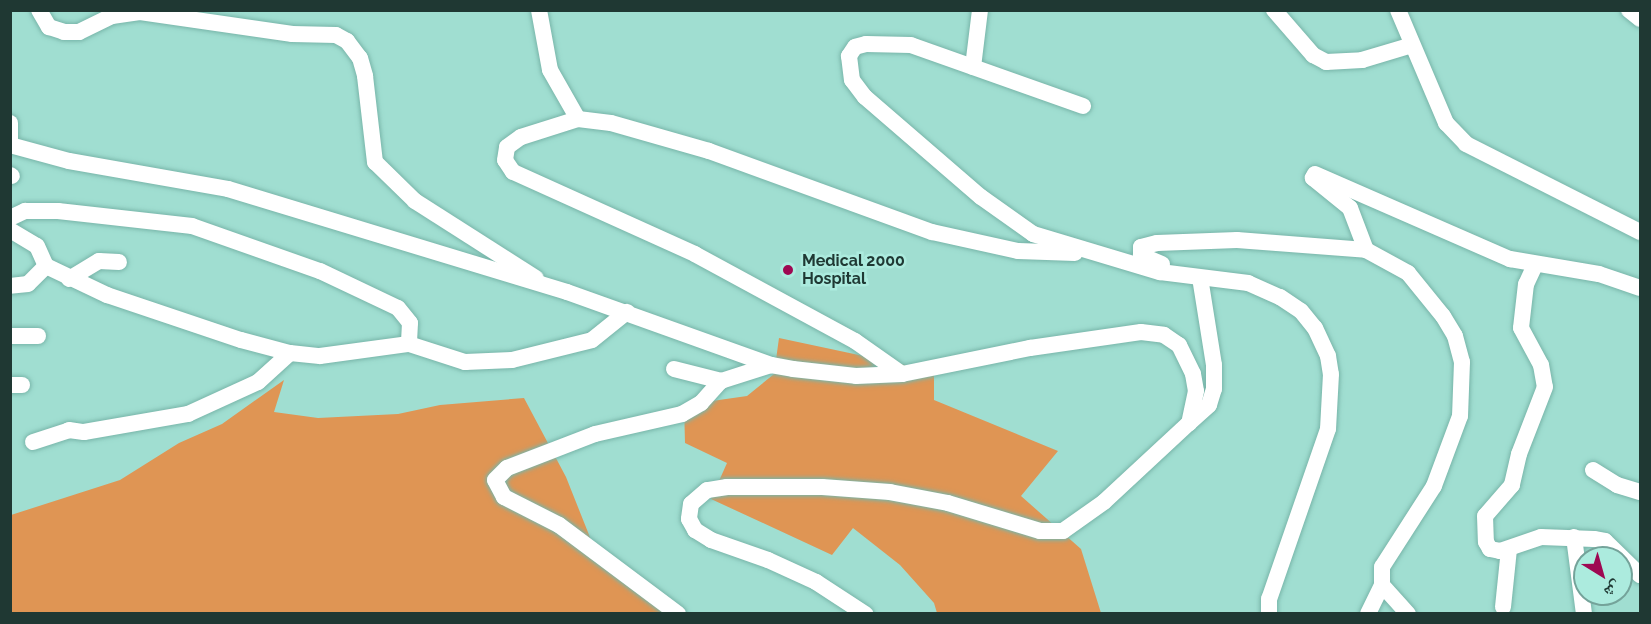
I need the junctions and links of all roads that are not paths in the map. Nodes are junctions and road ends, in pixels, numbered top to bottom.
1 (39, 10) edge
2 (539, 10) edge
3 (980, 10) edge
4 (1274, 10) edge
5 (1398, 10) edge
6 (1629, 10) edge
7 (1641, 19) edge
8 (1412, 45) junction
9 (973, 67) junction
10 (1083, 106) dead end
11 (578, 119) junction
12 (10, 123) edge
13 (10, 143) edge
14 (10, 218) edge
15 (10, 230) edge
16 (1641, 232) edge
17 (1366, 250) junction
18 (1091, 253) junction
19 (119, 262) dead end
20 (1535, 265) junction
21 (46, 266) junction
22 (1196, 277) junction
23 (69, 279) junction
24 (10, 286) edge
25 (546, 286) junction
26 (1641, 288) edge
27 (627, 312) junction
28 (10, 336) edge
29 (38, 336) dead end
30 (409, 344) junction
31 (291, 353) junction
32 (771, 365) junction
33 (674, 369) dead end
34 (902, 374) junction
35 (721, 381) junction
36 (1189, 423) junction
37 (33, 442) dead end
38 (1593, 470) dead end
39 (1641, 492) edge
40 (1574, 537) junction
41 (1509, 549) junction
42 (1641, 575) edge
43 (1382, 585) junction
44 (1503, 607) dead end
45 (678, 614) edge
46 (865, 614) edge
47 (1269, 614) edge
48 (1368, 614) edge
49 (1408, 614) edge
50 (1584, 614) edge

1 - 25 street
2 - 11 street
3 - 9 street
4 - 8 street
5 - 8 street
6 - 7 street
8 - 16 street
9 - 10 street
9 - 18 street
11 - 18 street
11 - 34 street
12 - 13 street
13 - 25 street
14 - 30 street
15 - 21 street
17 - 20 street
17 - 22 street
17 - 43 street
18 - 22 street
19 - 23 street
20 - 26 street
20 - 41 street
21 - 23 street
21 - 24 street
22 - 36 street
22 - 47 street
23 - 31 street
25 - 27 street
27 - 30 street
27 - 32 street
28 - 29 street
30 - 31 street
31 - 37 street
32 - 34 street
32 - 35 street
33 - 35 street
34 - 36 street
35 - 45 street
36 - 46 street
38 - 39 street
40 - 41 street
40 - 42 street
40 - 50 street
41 - 44 street
43 - 48 street
43 - 49 street

